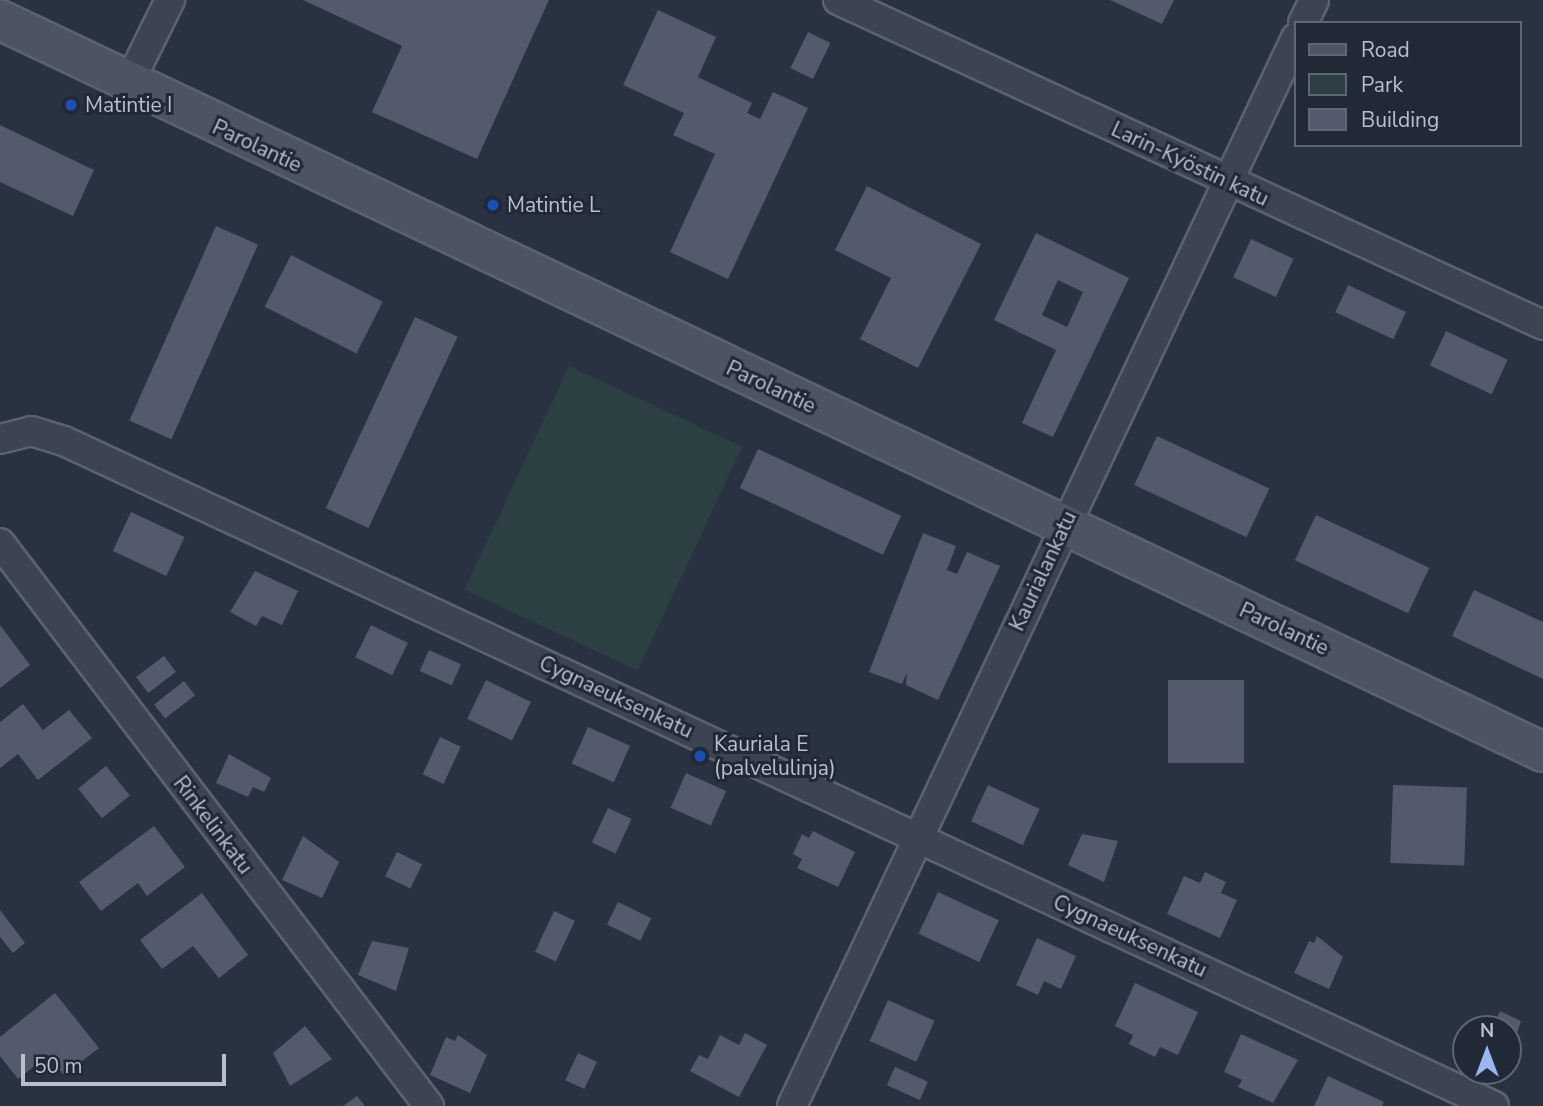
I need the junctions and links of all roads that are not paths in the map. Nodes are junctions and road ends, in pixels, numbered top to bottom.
1 (170, 0) edge
2 (838, 0) edge
3 (1314, 0) edge
4 (0, 20) edge
5 (1304, 21) edge
6 (1294, 42) edge
7 (128, 85) junction
8 (1228, 181) junction
9 (1543, 325) edge
10 (0, 439) edge
11 (1065, 525) junction
12 (0, 543) edge
13 (1543, 751) edge
14 (919, 838) junction
15 (429, 1106) edge
16 (792, 1106) edge
17 (1494, 1106) edge

1 - 7 street
2 - 8 street, Larin-Kyöstin katu
3 - 5 street
4 - 7 main road, Parolantie
6 - 8 street, Kaurialankatu
7 - 11 main road, Parolantie
8 - 9 street, Larin-Kyöstin katu
8 - 11 street, Kaurialankatu
10 - 14 street, Cygnaeuksenkatu
11 - 13 main road, Parolantie
11 - 14 street, Kaurialankatu
12 - 15 street, Rinkelinkatu
14 - 16 street, Kaurialankatu
14 - 17 street, Cygnaeuksenkatu

